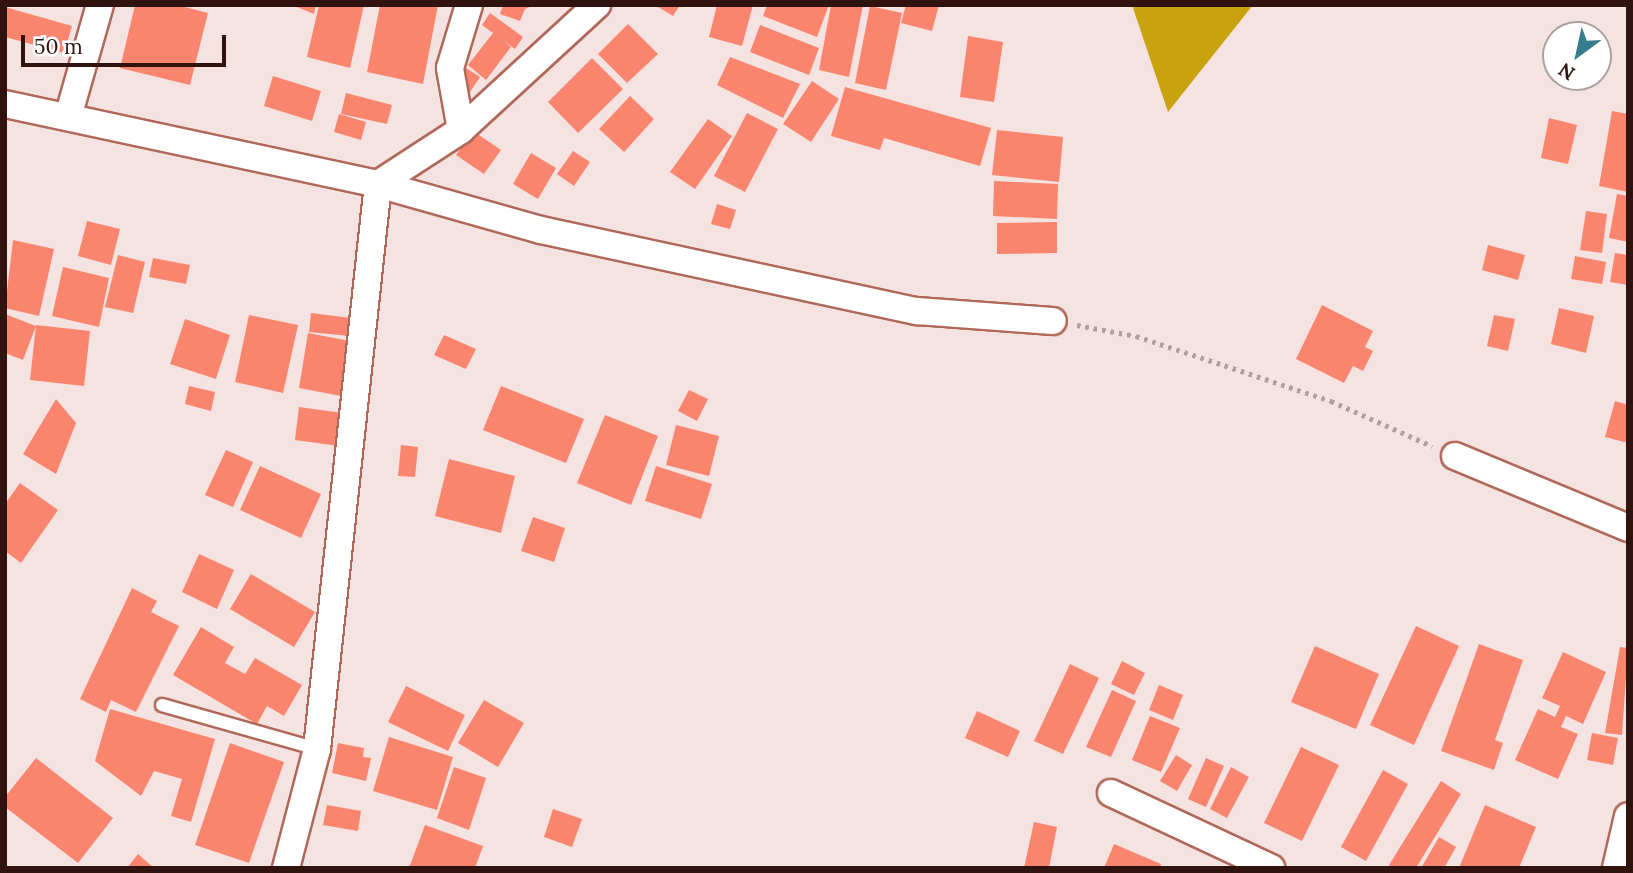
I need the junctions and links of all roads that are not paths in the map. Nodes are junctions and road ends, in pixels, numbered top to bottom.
1 (100, 5) edge
2 (469, 5) edge
3 (597, 5) edge
4 (5, 104) edge
5 (68, 117) junction
6 (461, 130) junction
7 (378, 184) junction
8 (1053, 321) road end
9 (1455, 456) road end
10 (1628, 528) edge
11 (162, 705) dead end
12 (317, 749) junction
13 (1111, 793) dead end
14 (1628, 816) edge
15 (286, 868) edge
16 (1271, 868) edge
17 (1616, 868) edge

1 - 5 street
2 - 6 street
3 - 6 street
4 - 5 street
5 - 7 street
6 - 7 street
7 - 8 street
7 - 12 street
9 - 10 street
11 - 12 lane
12 - 15 street
13 - 16 street
14 - 17 street

